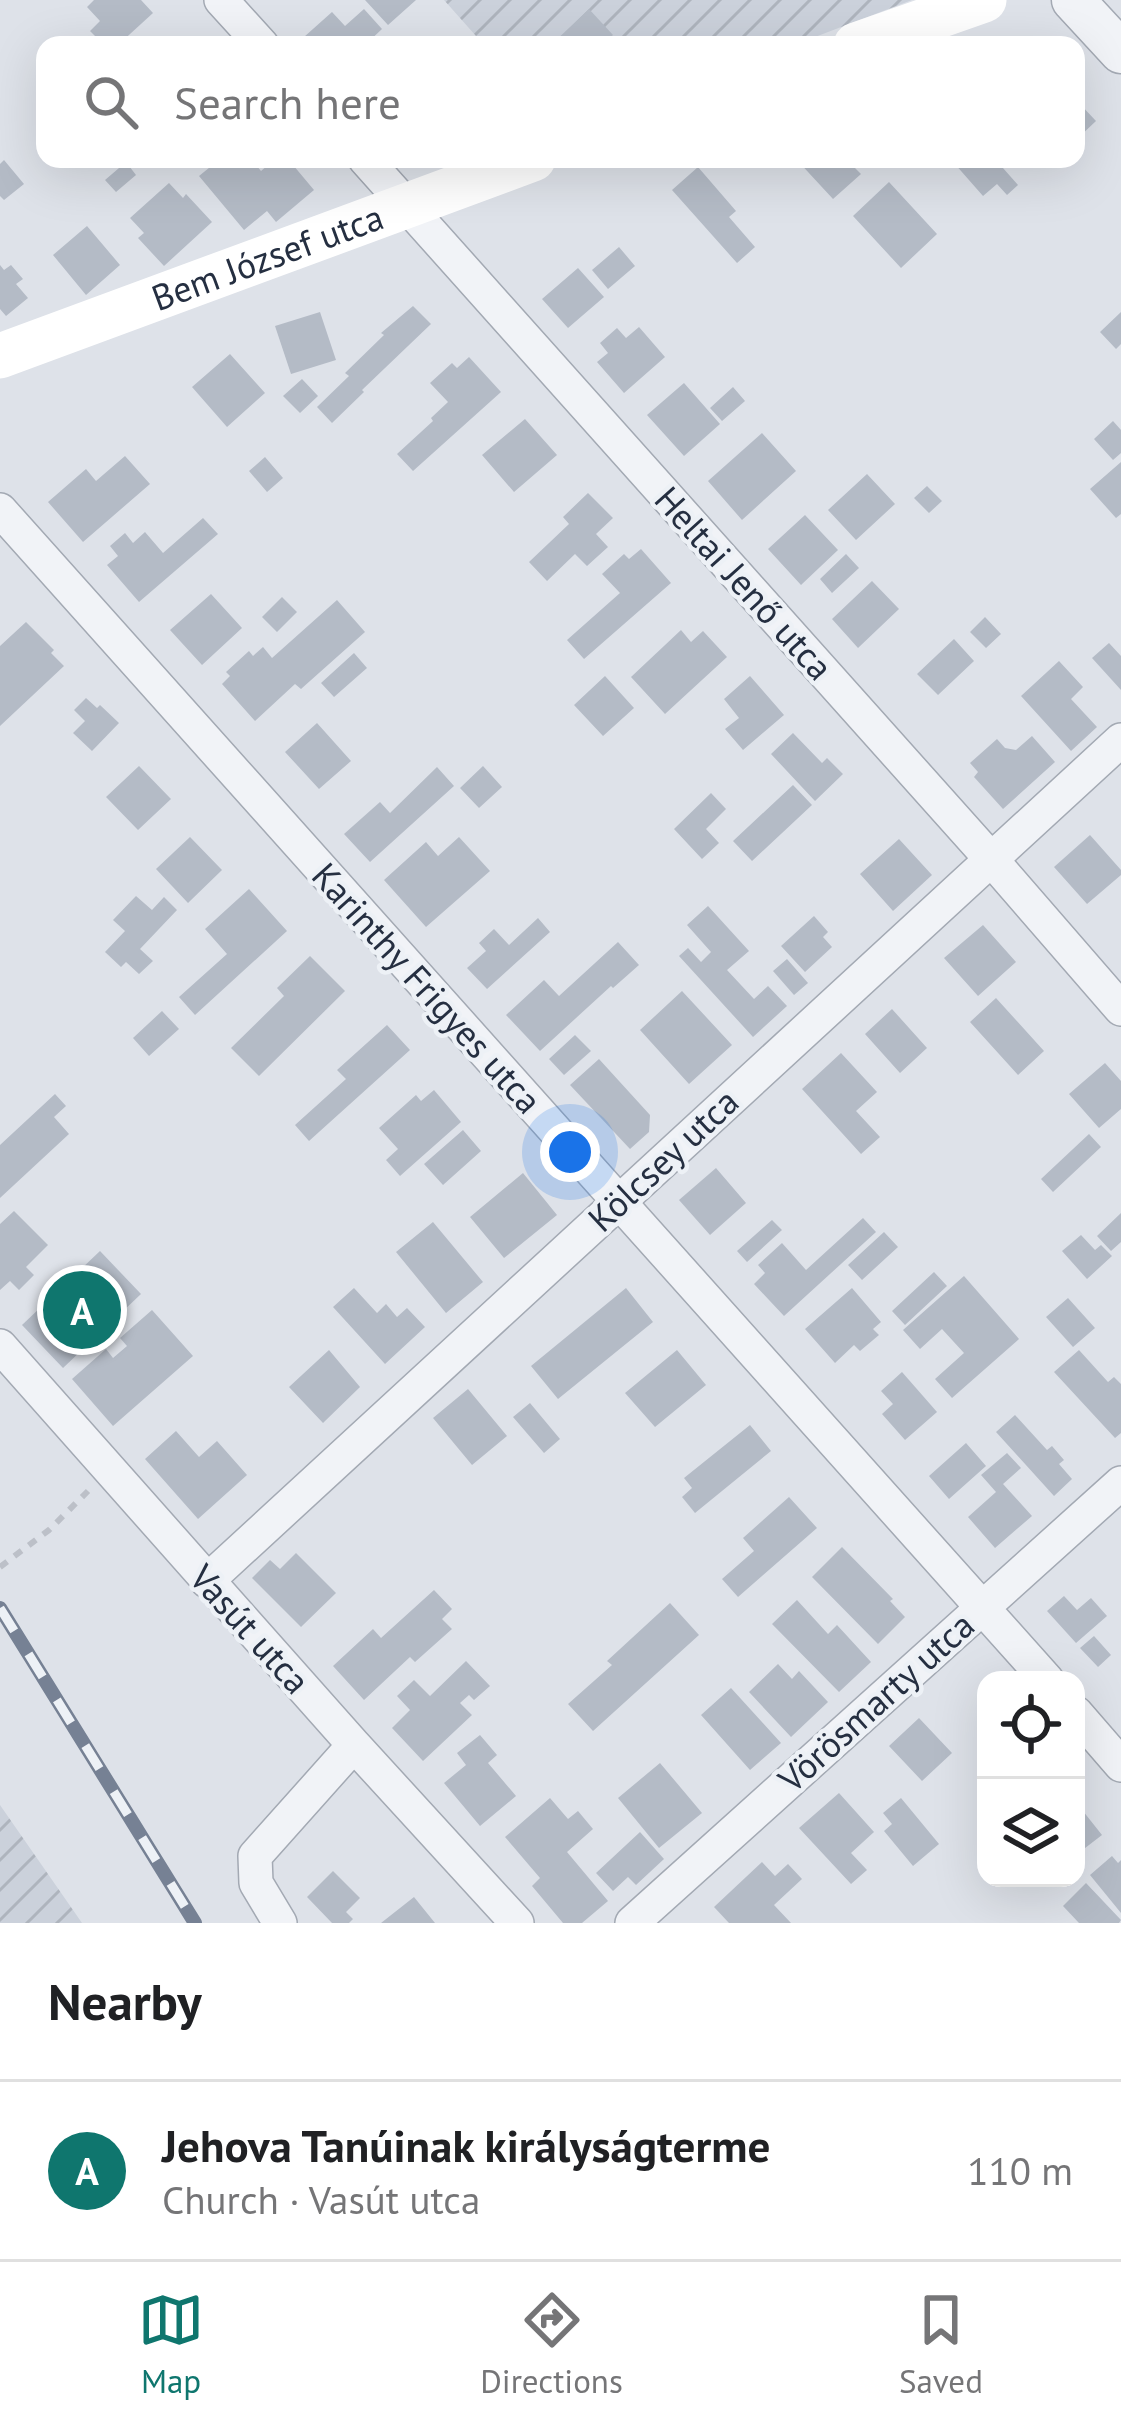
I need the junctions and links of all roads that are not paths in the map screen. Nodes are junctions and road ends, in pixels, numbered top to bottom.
1 (221, 0) edge
2 (984, 0) edge
3 (1073, 0) edge
4 (254, 36) edge
5 (882, 36) edge
6 (1121, 52) edge
7 (373, 168) edge
8 (508, 168) edge
9 (406, 204) junction
10 (0, 356) edge
11 (0, 510) edge
12 (1121, 740) edge
13 (990, 858) junction
14 (1121, 1009) edge
15 (618, 1201) junction
16 (0, 1346) edge
17 (1121, 1483) edge
18 (207, 1581) junction
19 (982, 1606) junction
20 (1039, 1671) edge
21 (1085, 1723) edge
22 (354, 1745) junction
23 (1121, 1765) edge
24 (280, 1923) edge
25 (518, 1923) edge
26 (632, 1923) edge

1 - 4 street
2 - 5 main road
3 - 6 street
7 - 9 street, Heltai Jenő utca
8 - 9 main road, Bem József utca
9 - 10 main road, Bem József utca
9 - 13 street, Heltai Jenő utca
11 - 15 street, Karinthy Frigyes utca
12 - 13 street, Kölcsey utca
13 - 14 street, Heltai Jenő utca
13 - 15 street, Kölcsey utca
15 - 18 street, Kölcsey utca
15 - 19 street, Karinthy Frigyes utca
16 - 18 street, Vasút utca
17 - 19 street, Vörösmarty utca
18 - 22 street, Vasút utca
19 - 20 street, Karinthy Frigyes utca
19 - 26 street, Vörösmarty utca
21 - 23 street
22 - 24 street
22 - 25 street, Vasút utca

